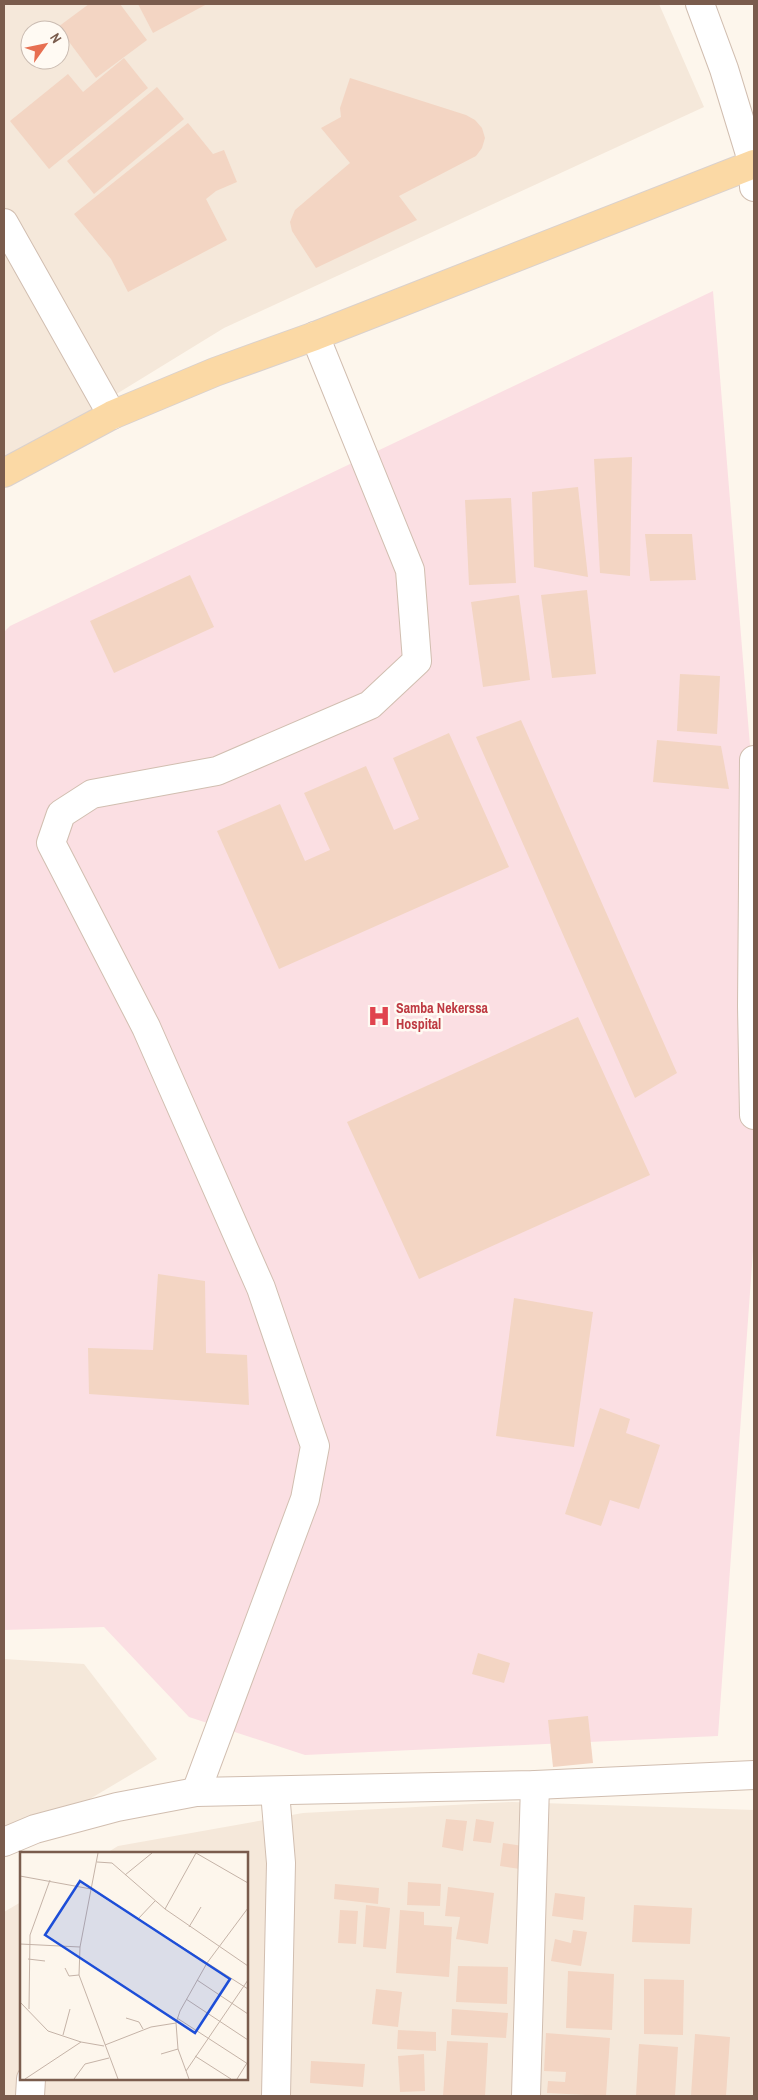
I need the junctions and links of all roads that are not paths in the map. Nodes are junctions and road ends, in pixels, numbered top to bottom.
1 (700, 4) edge
2 (754, 172) edge
3 (4, 223) edge
4 (315, 336) junction
5 (112, 415) junction
6 (4, 473) edge
7 (754, 760) edge
8 (753, 810) edge
9 (754, 1115) edge
10 (754, 1775) edge
11 (535, 1785) junction
12 (196, 1792) junction
13 (275, 1792) junction
14 (35, 1841) edge
15 (4, 1842) edge
16 (31, 2080) edge
17 (30, 2096) edge
18 (276, 2096) edge
19 (526, 2096) edge

1 - 2 street
2 - 4 main road
3 - 5 street
4 - 5 main road
4 - 12 street
5 - 6 main road
7 - 8 street
8 - 9 street
10 - 11 street
11 - 13 street
11 - 19 street
12 - 13 street
12 - 14 street
13 - 18 street
14 - 15 street
16 - 17 street

